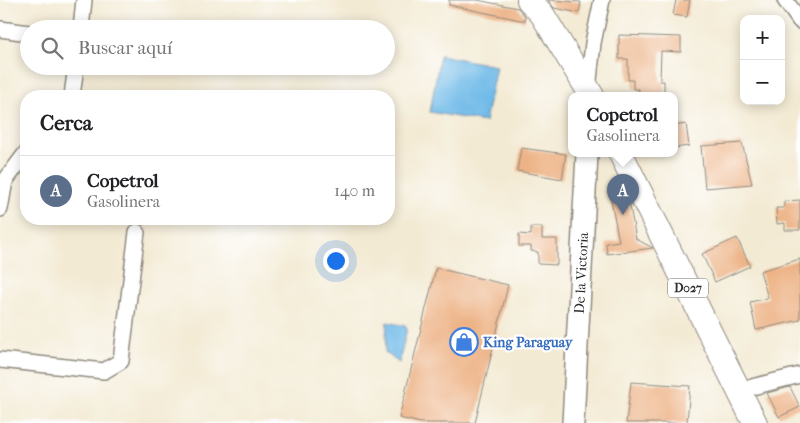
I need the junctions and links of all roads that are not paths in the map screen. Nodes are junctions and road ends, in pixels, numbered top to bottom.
1 (84, 0) edge
2 (529, 0) edge
3 (602, 0) edge
4 (785, 0) edge
5 (82, 20) edge
6 (800, 21) edge
7 (0, 29) edge
8 (20, 32) edge
9 (75, 75) edge
10 (73, 90) edge
11 (589, 92) edge
12 (590, 92) edge
13 (587, 157) edge
14 (623, 157) edge
15 (20, 161) edge
16 (0, 209) edge
17 (137, 232) dead end
18 (0, 360) edge
19 (800, 375) edge
20 (740, 390) junction
21 (573, 423) edge
22 (755, 423) edge

1 - 5 street
2 - 11 main road
3 - 12 street
4 - 6 street
7 - 8 street
9 - 10 street
13 - 21 main road, De la Victoria
14 - 20 main road, D027
15 - 16 street
17 - 18 street
19 - 20 street
20 - 22 main road, D027

